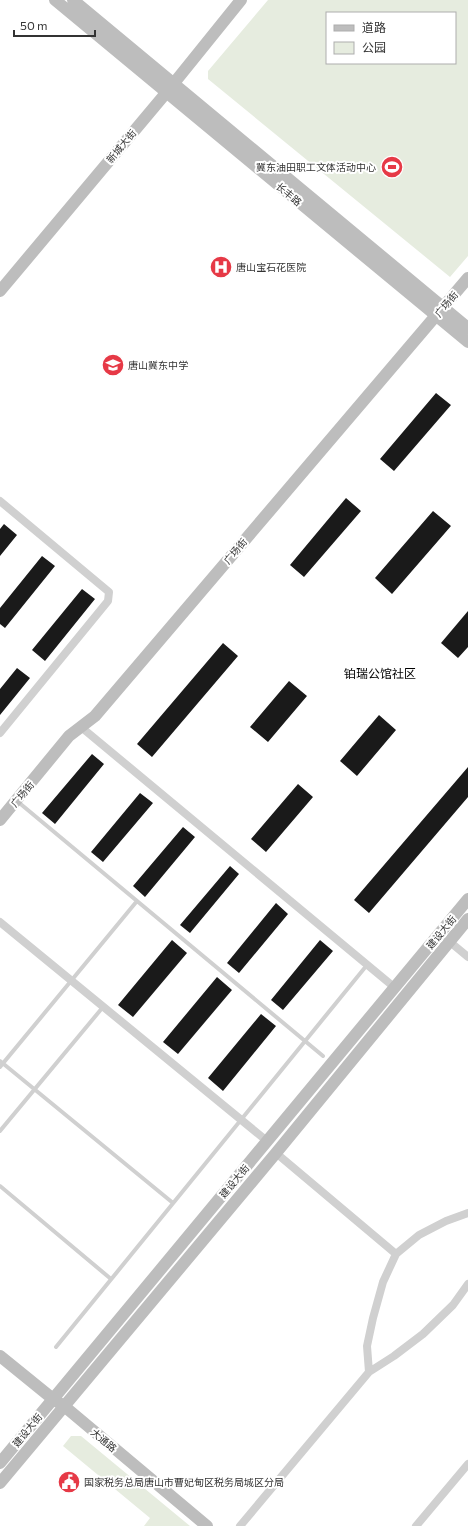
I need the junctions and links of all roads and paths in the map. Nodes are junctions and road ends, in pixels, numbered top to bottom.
1 (55, 0) edge
2 (73, 0) edge
3 (241, 0) edge
4 (170, 88) junction
5 (468, 278) edge
6 (0, 291) edge
7 (440, 311) junction
8 (468, 328) edge
9 (468, 342) edge
10 (0, 501) edge
11 (81, 727) junction
12 (0, 733) edge
13 (16, 800) junction
14 (0, 820) edge
15 (468, 899) edge
16 (137, 901) junction
17 (468, 919) edge
18 (0, 922) edge
19 (450, 942) junction
20 (468, 957) edge
21 (367, 965) junction
22 (72, 980) junction
23 (394, 987) junction
24 (104, 1007) junction
25 (305, 1041) junction
26 (323, 1056) dead end
27 (1, 1063) edge
28 (35, 1089) junction
29 (241, 1120) junction
30 (0, 1131) edge
31 (267, 1141) junction
32 (276, 1153) junction
33 (0, 1186) edge
34 (173, 1203) junction
35 (468, 1213) edge
36 (396, 1254) junction
37 (111, 1279) junction
38 (468, 1284) edge
39 (56, 1347) dead end
40 (0, 1356) edge
41 (369, 1372) junction
42 (53, 1399) junction
43 (64, 1406) junction
44 (0, 1463) edge
45 (468, 1464) edge
46 (0, 1483) edge
47 (207, 1526) edge
48 (240, 1526) edge
49 (416, 1526) edge

1 - 4 main road
2 - 4 main road
3 - 4 main road, 新城大街
4 - 6 main road, 新城大街
4 - 7 main road
5 - 7 main road, 广场街
7 - 8 main road
7 - 9 main road
7 - 11 main road, 广场街
10 - 12 street
11 - 13 main road, 广场街
11 - 21 street
13 - 14 main road, 广场街
13 - 16 lane
15 - 23 main road, 建设大街
16 - 22 lane
16 - 25 lane
17 - 19 main road, 建设大街
18 - 22 street
19 - 20 street
19 - 32 main road, 建设大街
21 - 23 street
21 - 25 lane
22 - 24 street
22 - 27 lane
23 - 31 main road, 建设大街
24 - 28 lane
24 - 29 street
25 - 26 lane
25 - 29 lane
27 - 28 lane
28 - 30 lane
28 - 34 lane
29 - 31 street
29 - 34 lane
31 - 42 main road, 建设大街
32 - 36 street
32 - 43 main road, 建设大街
33 - 37 lane
34 - 37 lane
35 - 36 street
36 - 41 street
37 - 39 lane
38 - 41 street
40 - 42 main road, 大通路
41 - 48 street
42 - 43 main road, 大通路
42 - 44 main road, 建设大街
43 - 46 main road, 建设大街
43 - 47 main road, 大通路
45 - 49 street

